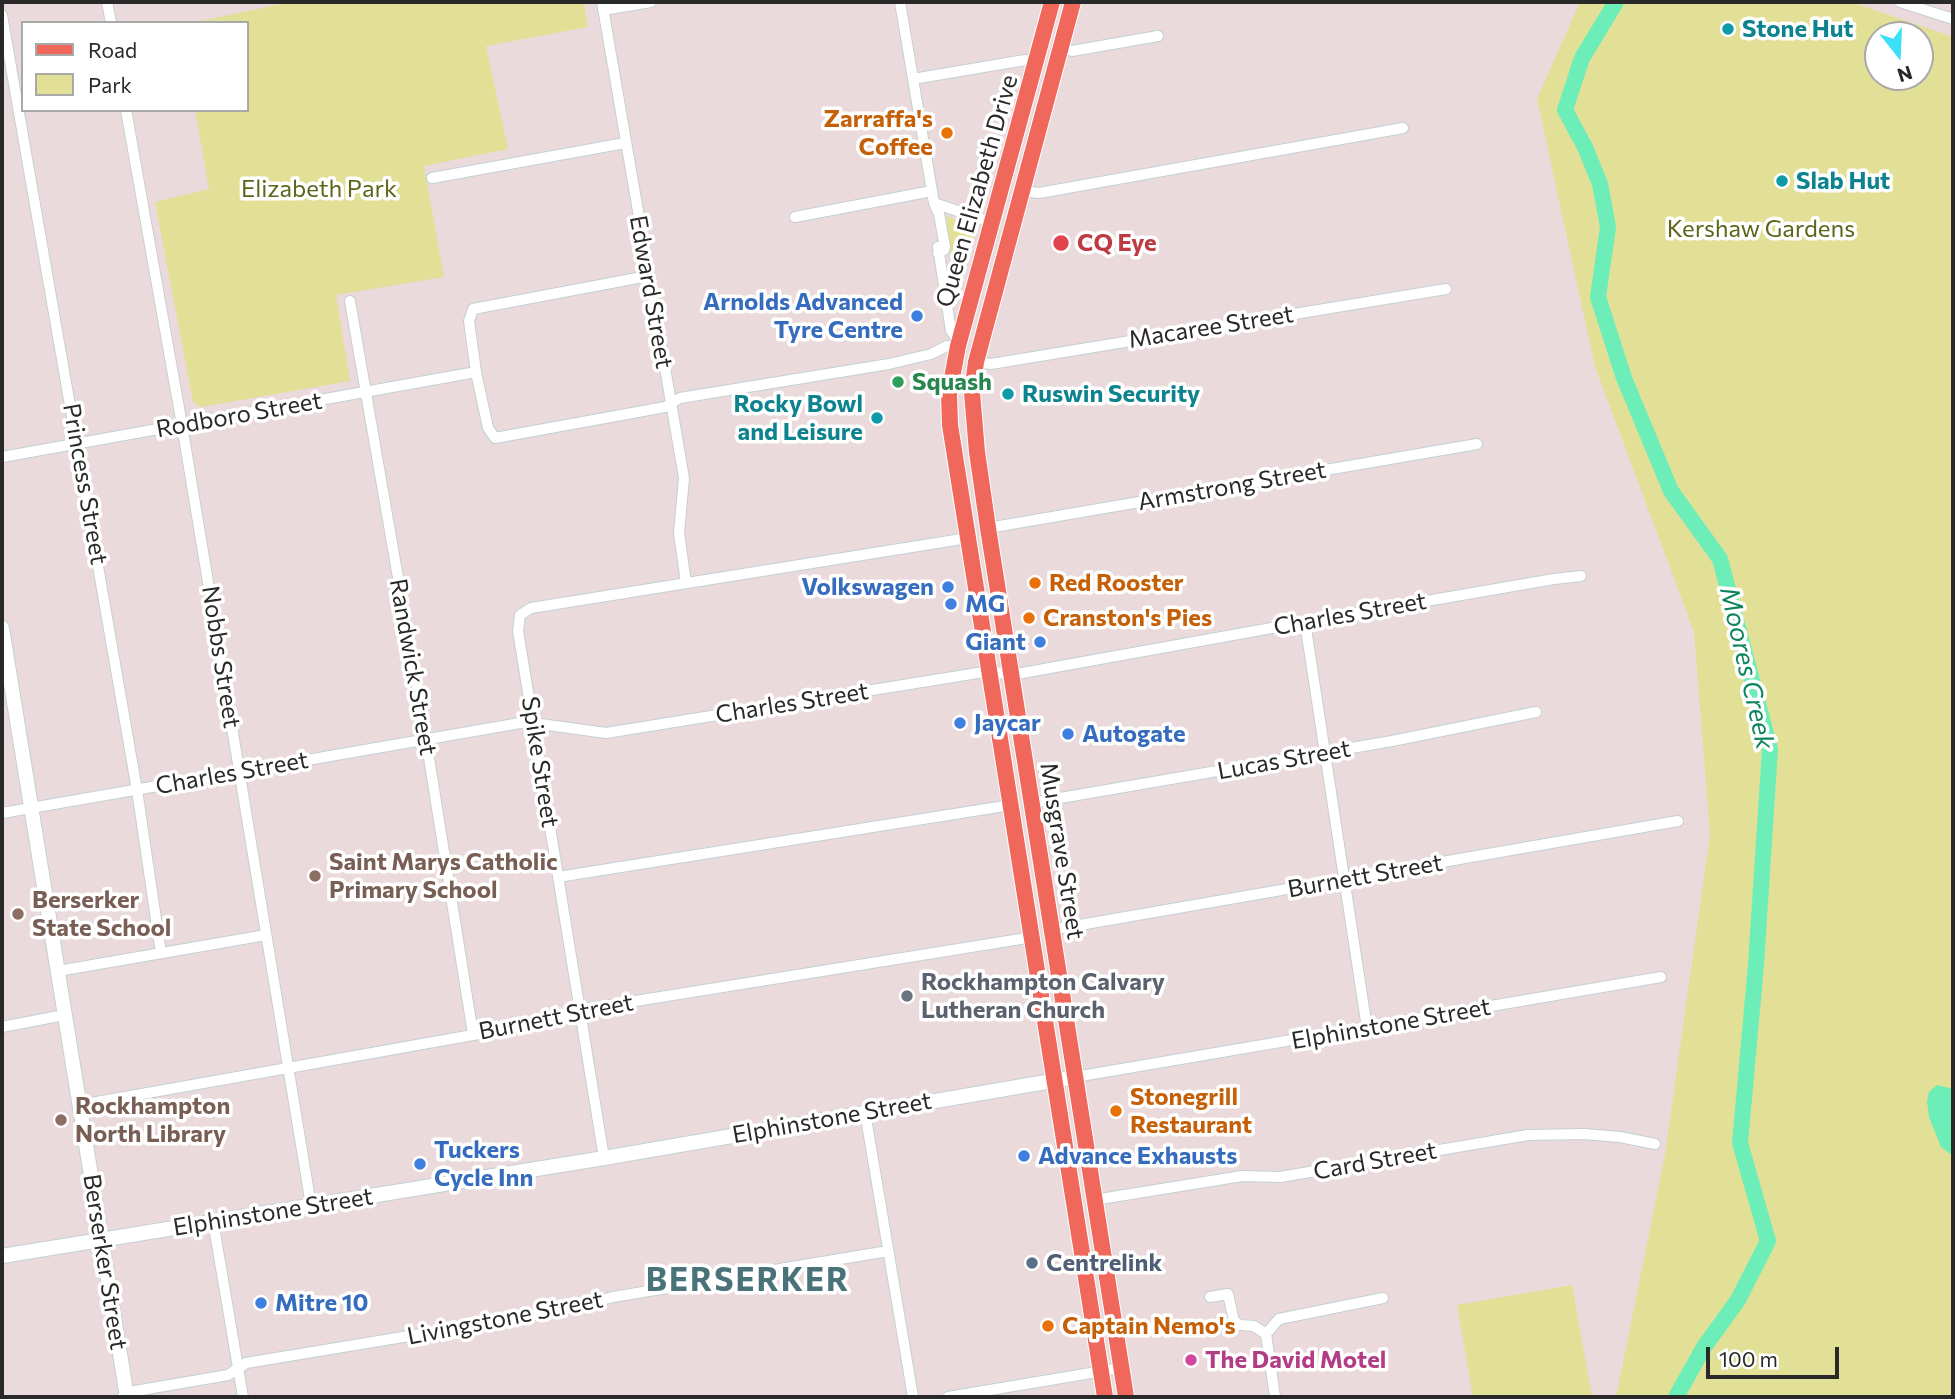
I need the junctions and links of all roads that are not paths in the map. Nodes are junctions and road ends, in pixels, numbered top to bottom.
1 (107, 2) edge
2 (652, 2) edge
3 (900, 2) edge
4 (1052, 2) edge
5 (1073, 2) edge
6 (1900, 2) edge
7 (603, 6) edge
8 (2, 16) edge
9 (1953, 19) edge
10 (111, 21) edge
11 (1158, 36) dead end
12 (1060, 48) junction
13 (1036, 62) junction
14 (913, 79) junction
15 (126, 112) edge
16 (1404, 128) dead end
17 (625, 143) junction
18 (432, 178) dead end
19 (1022, 191) junction
20 (933, 197) junction
21 (795, 217) dead end
22 (990, 222) junction
23 (648, 276) junction
24 (1447, 289) dead end
25 (350, 302) dead end
26 (958, 343) junction
27 (976, 362) junction
28 (476, 372) junction
29 (366, 392) junction
30 (972, 393) joint
31 (949, 394) joint
32 (671, 403) junction
33 (182, 425) junction
34 (78, 443) junction
35 (1477, 444) dead end
36 (2, 457) edge
37 (988, 528) junction
38 (968, 538) junction
39 (1581, 576) dead end
40 (686, 583) junction
41 (1305, 622) junction
42 (2, 628) edge
43 (989, 671) junction
44 (1011, 675) junction
45 (1536, 712) dead end
46 (534, 723) junction
47 (426, 739) junction
48 (1326, 752) junction
49 (240, 772) junction
50 (137, 790) junction
51 (1031, 803) junction
52 (1012, 805) junction
53 (32, 808) junction
54 (2, 813) edge
55 (1678, 821) dead end
56 (558, 877) junction
57 (1345, 880) junction
58 (1051, 930) junction
59 (266, 935) junction
60 (1033, 937) junction
61 (161, 953) junction
62 (58, 971) junction
63 (1661, 977) dead end
64 (580, 1013) junction
65 (64, 1015) junction
66 (2, 1027) edge
67 (1367, 1028) junction
68 (472, 1034) junction
69 (287, 1067) junction
70 (1075, 1077) junction
71 (1055, 1080) junction
72 (80, 1105) junction
73 (865, 1112) junction
74 (1656, 1144) dead end
75 (604, 1158) junction
76 (1094, 1200) junction
77 (310, 1205) junction
78 (213, 1221) junction
79 (101, 1239) junction
80 (888, 1251) junction
81 (2, 1256) edge
82 (1210, 1297) dead end
83 (1383, 1298) dead end
84 (1266, 1334) junction
85 (237, 1368) junction
86 (1121, 1368) junction
87 (1101, 1372) junction
88 (125, 1396) edge
89 (243, 1397) edge
90 (913, 1397) edge
91 (947, 1397) edge
92 (1105, 1397) edge
93 (1126, 1397) edge
94 (1275, 1397) edge

1 - 10 street
2 - 7 street
3 - 14 street
4 - 13 main road, Queen Elizabeth Drive
5 - 12 main road, Queen Elizabeth Drive
6 - 9 street
7 - 17 street, Edward Street
8 - 34 street, Princess Street
11 - 12 street
12 - 19 main road, Queen Elizabeth Drive
13 - 14 street
13 - 22 main road, Queen Elizabeth Drive
14 - 20 street
15 - 33 street, Nobbs Street
16 - 19 street
17 - 18 street
17 - 23 street, Edward Street
19 - 27 main road, Queen Elizabeth Drive
20 - 21 street
20 - 22 street
20 - 26 street
22 - 26 main road, Queen Elizabeth Drive
23 - 28 street
23 - 32 street, Edward Street
24 - 27 street, Macaree Street
25 - 29 street, Randwick Street
26 - 31 main road, Queen Elizabeth Drive
26 - 32 street
27 - 30 main road, Queen Elizabeth Drive
28 - 29 street, Rodboro Street
28 - 32 street
29 - 33 street, Rodboro Street
29 - 47 street, Randwick Street
30 - 37 main road, Musgrave Street
31 - 38 main road, Musgrave Street
32 - 40 street, Edward Street
33 - 34 street, Rodboro Street
33 - 49 street, Nobbs Street
34 - 36 street, Rodboro Street
34 - 50 street, Princess Street
35 - 37 street, Armstrong Street
37 - 44 main road, Musgrave Street
38 - 40 street
38 - 43 main road, Musgrave Street
39 - 41 street, Charles Street
40 - 46 street, Spike Street
41 - 44 street, Charles Street
41 - 48 street
42 - 53 street, Berserker Street
43 - 44 street, Charles Street
43 - 46 street, Charles Street
43 - 52 main road, Musgrave Street
44 - 51 main road, Musgrave Street
45 - 48 street, Lucas Street
46 - 47 street, Charles Street
46 - 56 street, Spike Street
47 - 49 street, Charles Street
47 - 68 street, Randwick Street
48 - 51 street, Lucas Street
48 - 57 street
49 - 50 street, Charles Street
49 - 59 street, Nobbs Street
50 - 53 street, Charles Street
50 - 61 street, Princess Street
51 - 58 main road, Musgrave Street
52 - 56 street
52 - 60 main road, Musgrave Street
53 - 54 street, Charles Street
53 - 62 street, Berserker Street
55 - 57 street, Burnett Street
56 - 64 street, Spike Street
57 - 58 street, Burnett Street
57 - 67 street
58 - 70 main road, Musgrave Street
59 - 61 street
59 - 69 street, Nobbs Street
60 - 64 street, Burnett Street
60 - 71 main road, Musgrave Street
61 - 62 street
62 - 65 street, Berserker Street
63 - 67 street, Elphinstone Street
64 - 68 street, Burnett Street
64 - 75 street, Spike Street
65 - 66 street
65 - 72 street, Berserker Street
67 - 70 street, Elphinstone Street
68 - 69 street, Burnett Street
69 - 72 street, Burnett Street
69 - 77 street, Nobbs Street
70 - 71 street, Elphinstone Street
70 - 76 main road, Musgrave Street
71 - 73 street, Elphinstone Street
71 - 87 main road, Musgrave Street
72 - 79 street, Berserker Street
73 - 75 street, Elphinstone Street
73 - 80 street
74 - 76 street, Card Street
75 - 77 street, Elphinstone Street
76 - 86 main road, Musgrave Street
77 - 78 street, Elphinstone Street
78 - 79 street, Elphinstone Street
78 - 85 street
79 - 81 street, Elphinstone Street
79 - 88 street, Berserker Street
80 - 85 street, Livingstone Street
80 - 90 street
82 - 84 street
83 - 84 street
84 - 94 street
85 - 88 street, Livingstone Street
85 - 89 street
86 - 87 street
86 - 93 main road, Musgrave Street
87 - 91 street
87 - 92 main road, Musgrave Street

